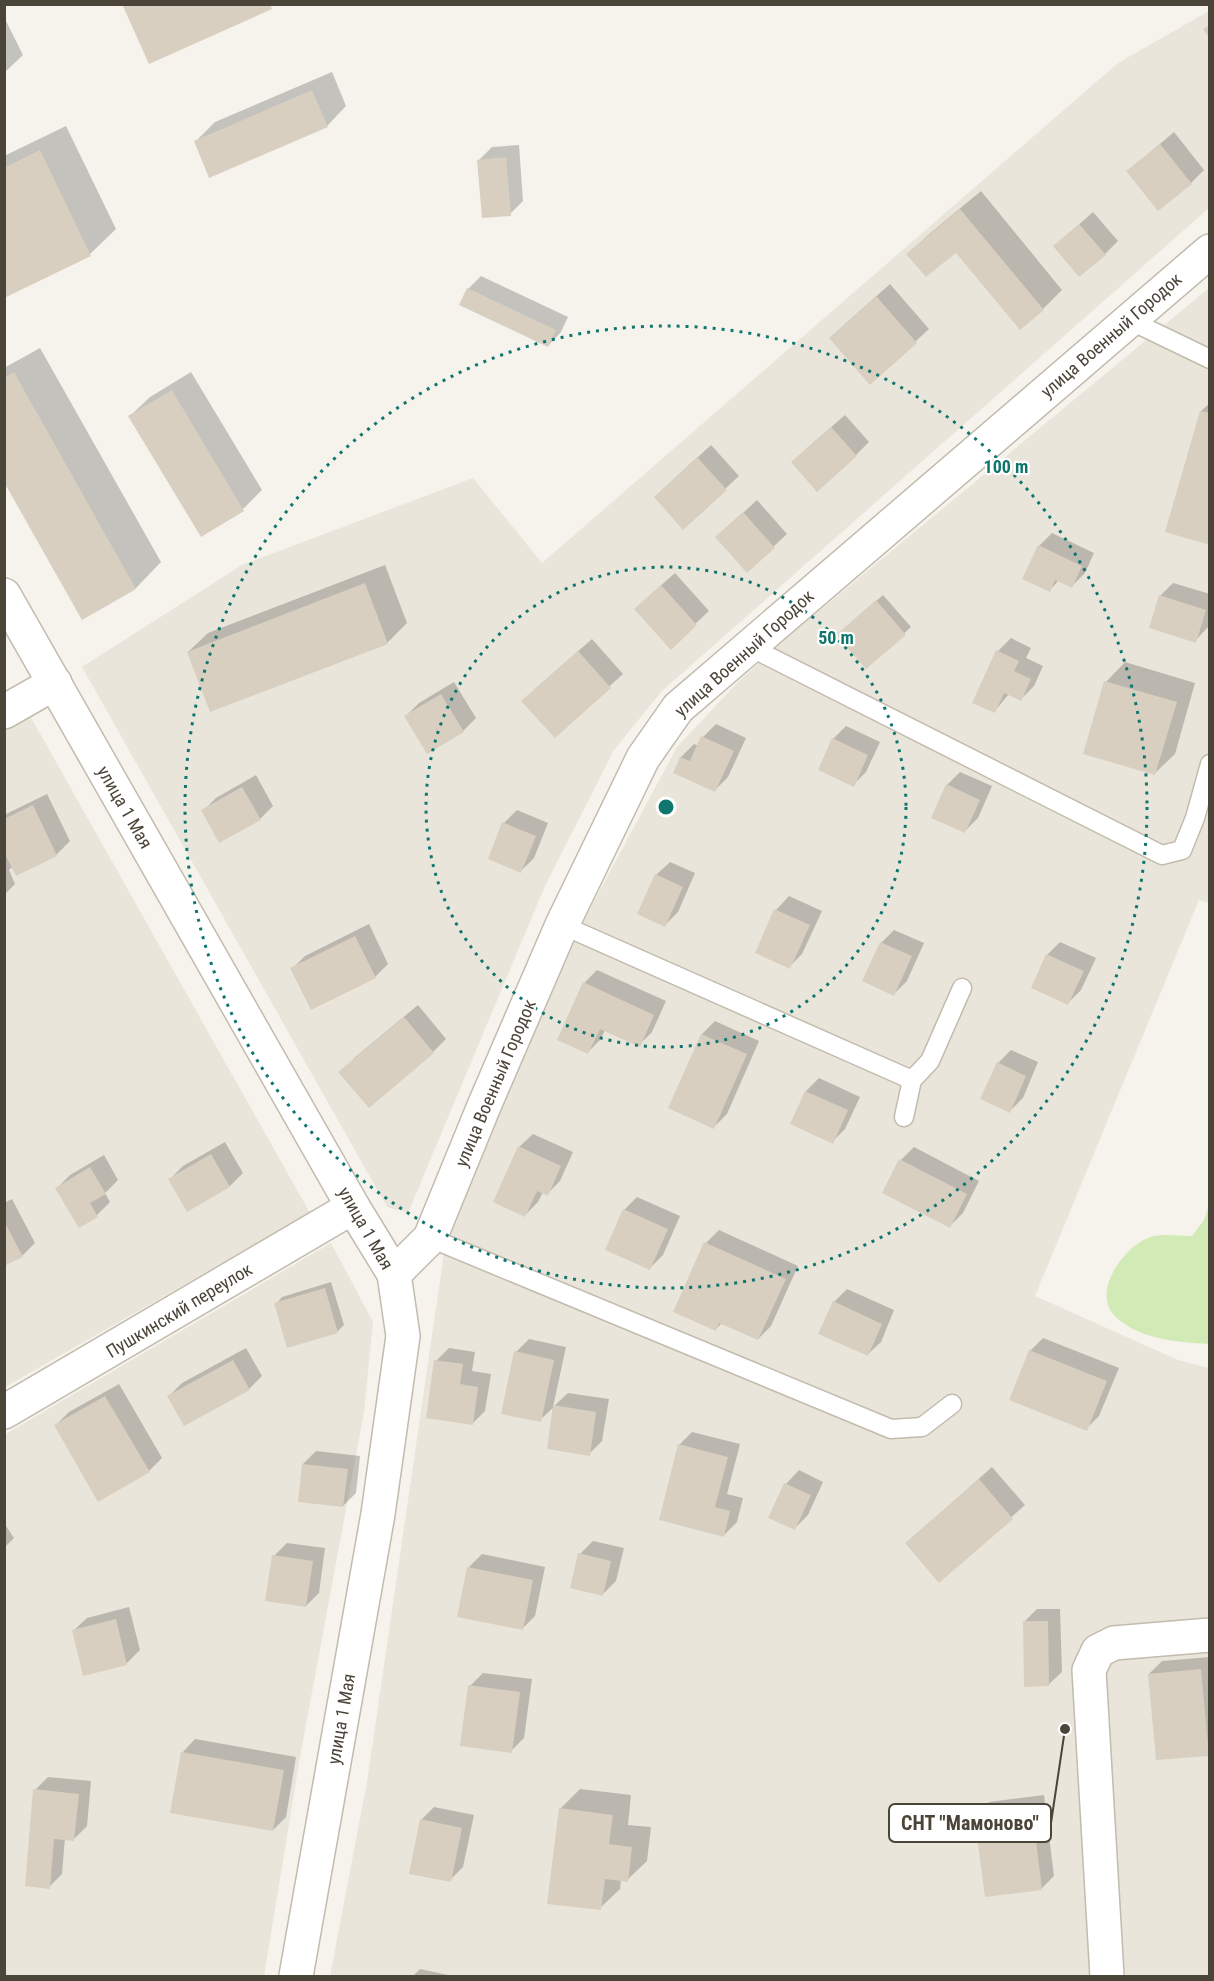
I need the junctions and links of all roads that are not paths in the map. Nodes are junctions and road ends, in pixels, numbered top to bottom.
1 (1209, 251) edge
2 (1129, 320) junction
3 (1209, 359) edge
4 (4, 595) edge
5 (748, 646) junction
6 (55, 683) junction
7 (4, 712) edge
8 (1209, 764) edge
9 (562, 925) junction
10 (963, 987) dead end
11 (912, 1080) junction
12 (904, 1117) dead end
13 (353, 1207) junction
14 (430, 1238) junction
15 (394, 1274) junction
16 (952, 1404) dead end
17 (4, 1412) edge
18 (1209, 1635) edge
19 (296, 1977) edge
20 (1107, 1977) edge

1 - 2 street, улица Военный Городок
2 - 3 lane
2 - 5 street, улица Военный Городок
4 - 6 street, улица 1 Мая
5 - 8 lane
5 - 9 street, улица Военный Городок
6 - 7 street
6 - 13 street, улица 1 Мая
9 - 11 lane
9 - 14 street, улица Военный Городок
10 - 11 lane
11 - 12 lane
13 - 15 street, улица 1 Мая
13 - 17 street, Пушкинский переулок
14 - 15 street, улица Военный Городок
14 - 16 lane
15 - 19 street, улица 1 Мая
18 - 20 street

